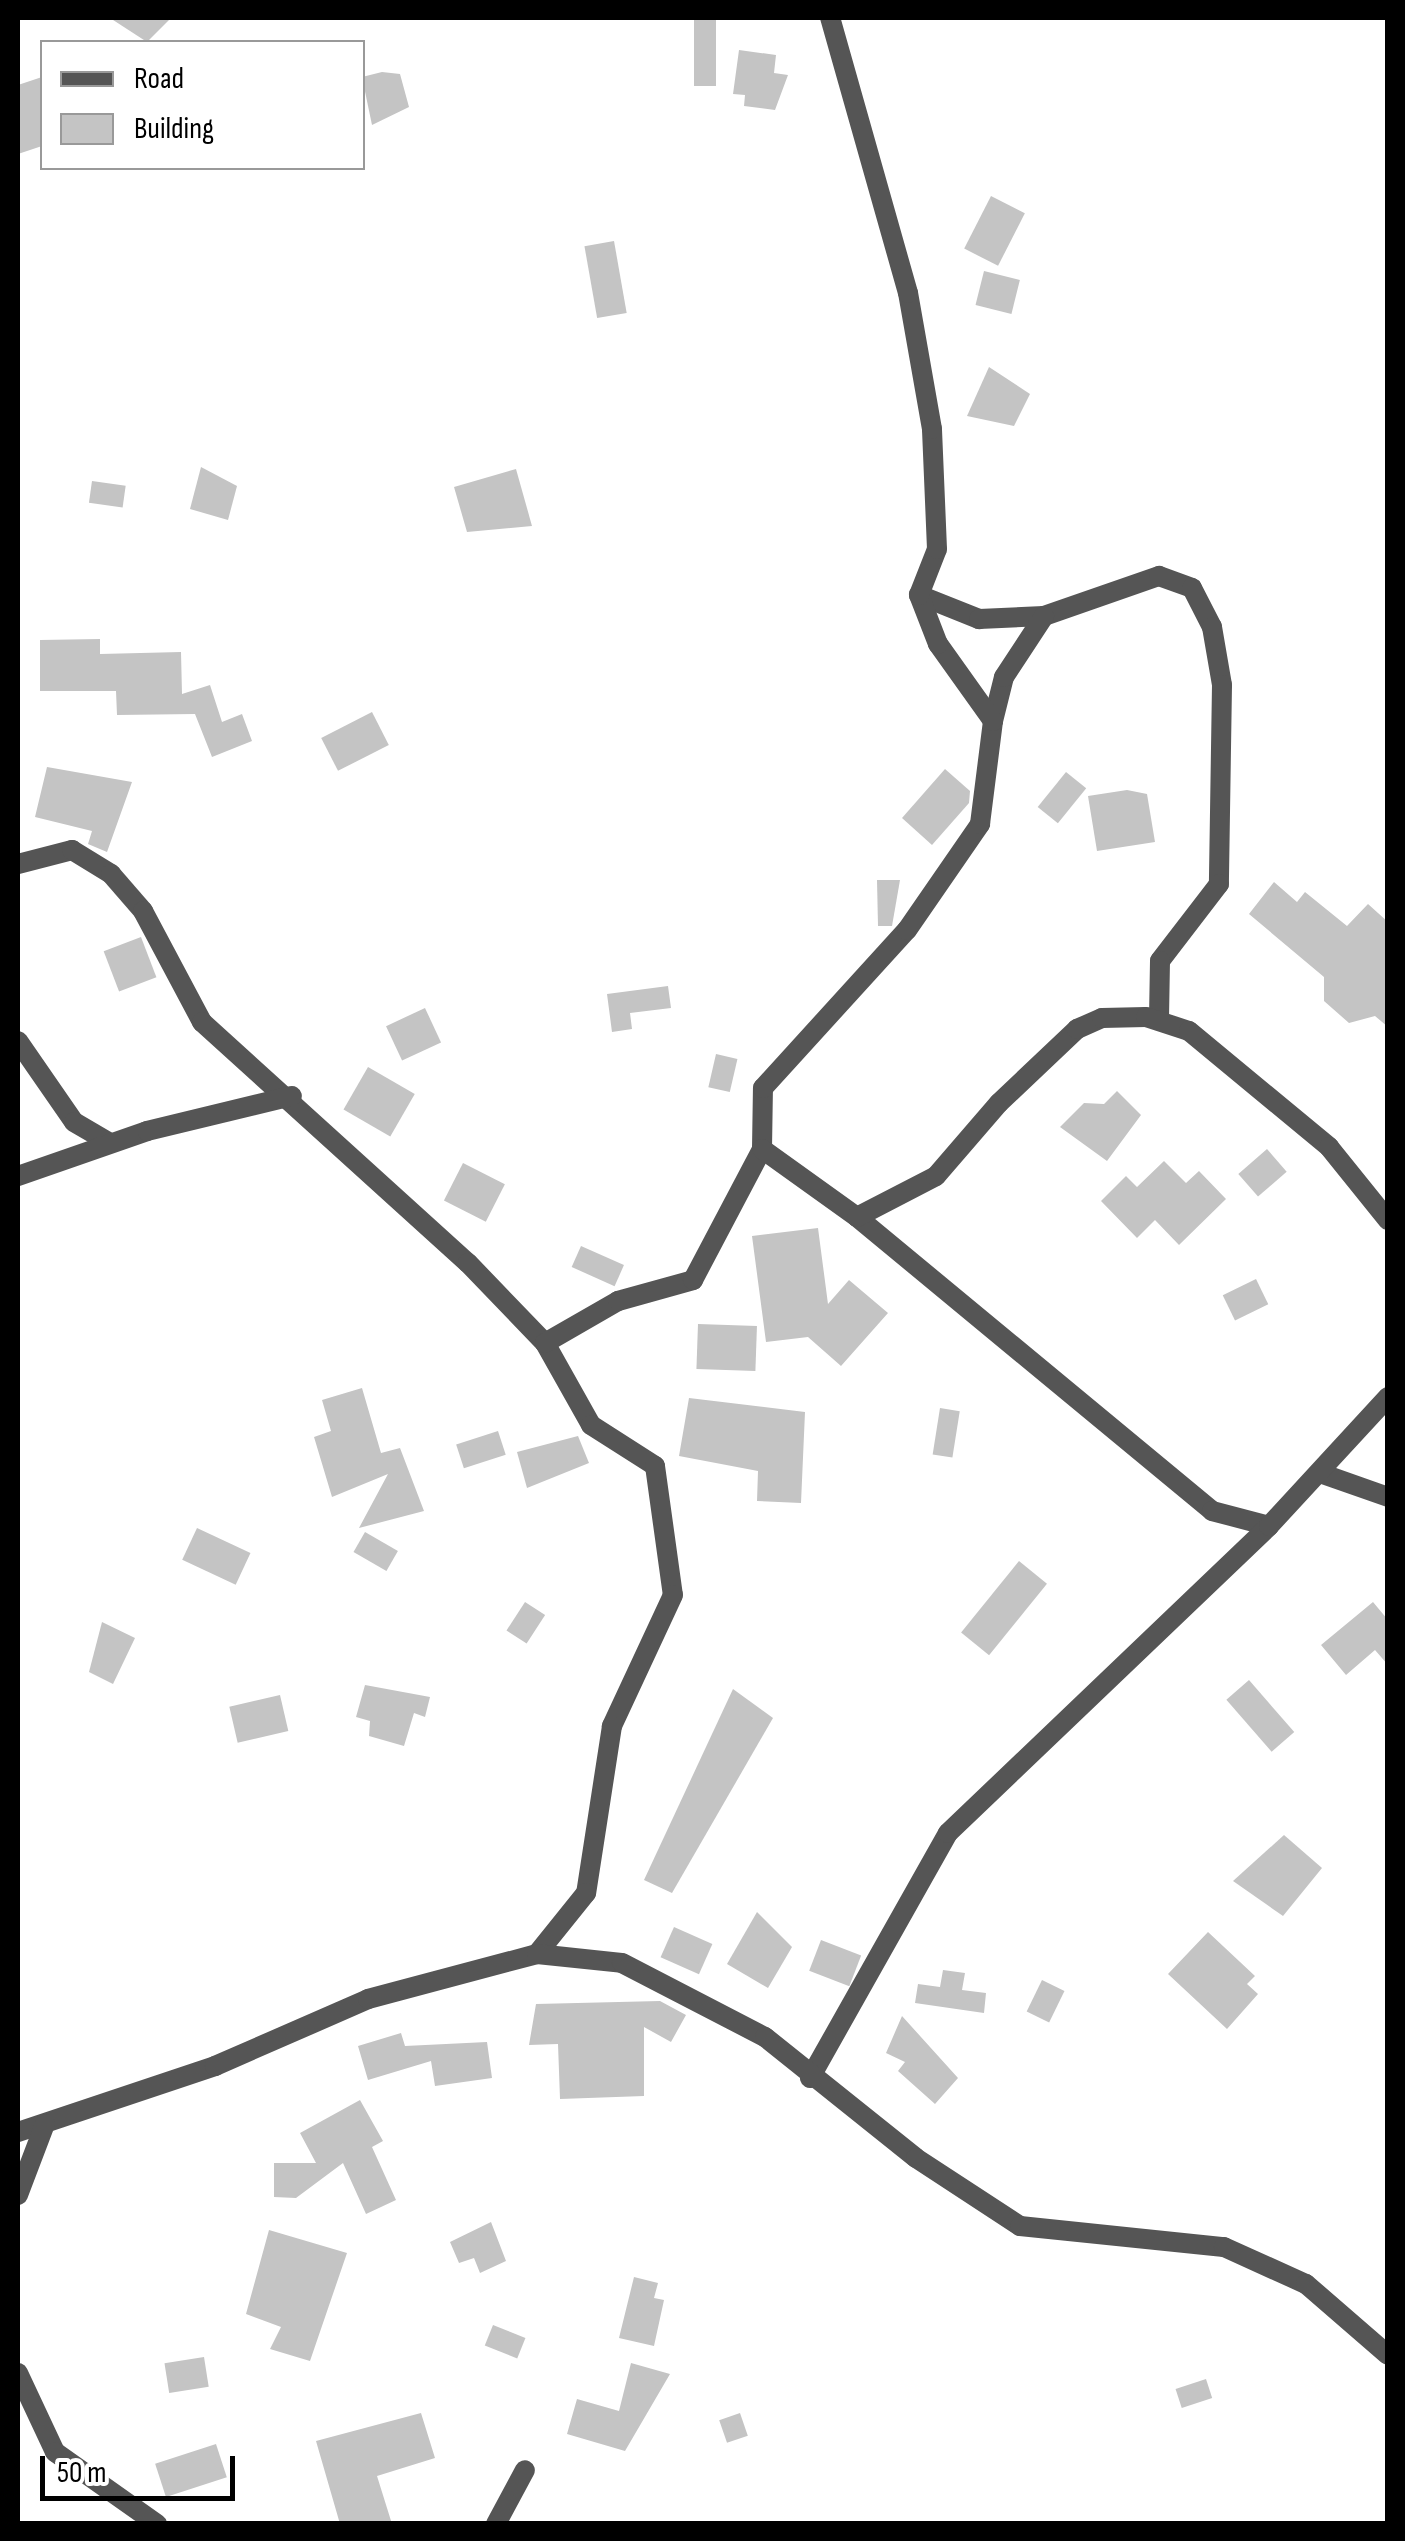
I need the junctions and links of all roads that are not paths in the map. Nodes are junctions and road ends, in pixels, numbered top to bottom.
1 (830, 18) edge
2 (919, 595) junction
3 (1044, 616) junction
4 (993, 721) junction
5 (18, 864) edge
6 (1158, 1020) junction
7 (18, 1041) edge
8 (292, 1096) junction
9 (110, 1143) junction
10 (762, 1149) junction
11 (18, 1176) edge
12 (857, 1217) junction
13 (1388, 1220) edge
14 (545, 1343) junction
15 (1388, 1397) edge
16 (1320, 1473) junction
17 (1388, 1497) edge
18 (1268, 1526) junction
19 (538, 1954) junction
20 (810, 2078) junction
21 (45, 2124) junction
22 (18, 2132) edge
23 (18, 2195) edge
24 (1388, 2355) edge
25 (18, 2373) edge
26 (525, 2470) dead end
27 (157, 2524) edge
28 (496, 2524) edge

1 - 2 street
2 - 3 street
2 - 4 street
3 - 4 street
3 - 6 street
4 - 10 street
5 - 8 street
6 - 12 street
6 - 13 street
7 - 9 street
8 - 9 street
8 - 14 street
9 - 11 street
10 - 12 street
10 - 14 street
12 - 18 street
14 - 19 street
15 - 16 street
16 - 17 street
16 - 18 street
18 - 20 street
19 - 20 street
19 - 21 street
20 - 24 street
21 - 22 street
21 - 23 street
25 - 27 street
26 - 28 street

